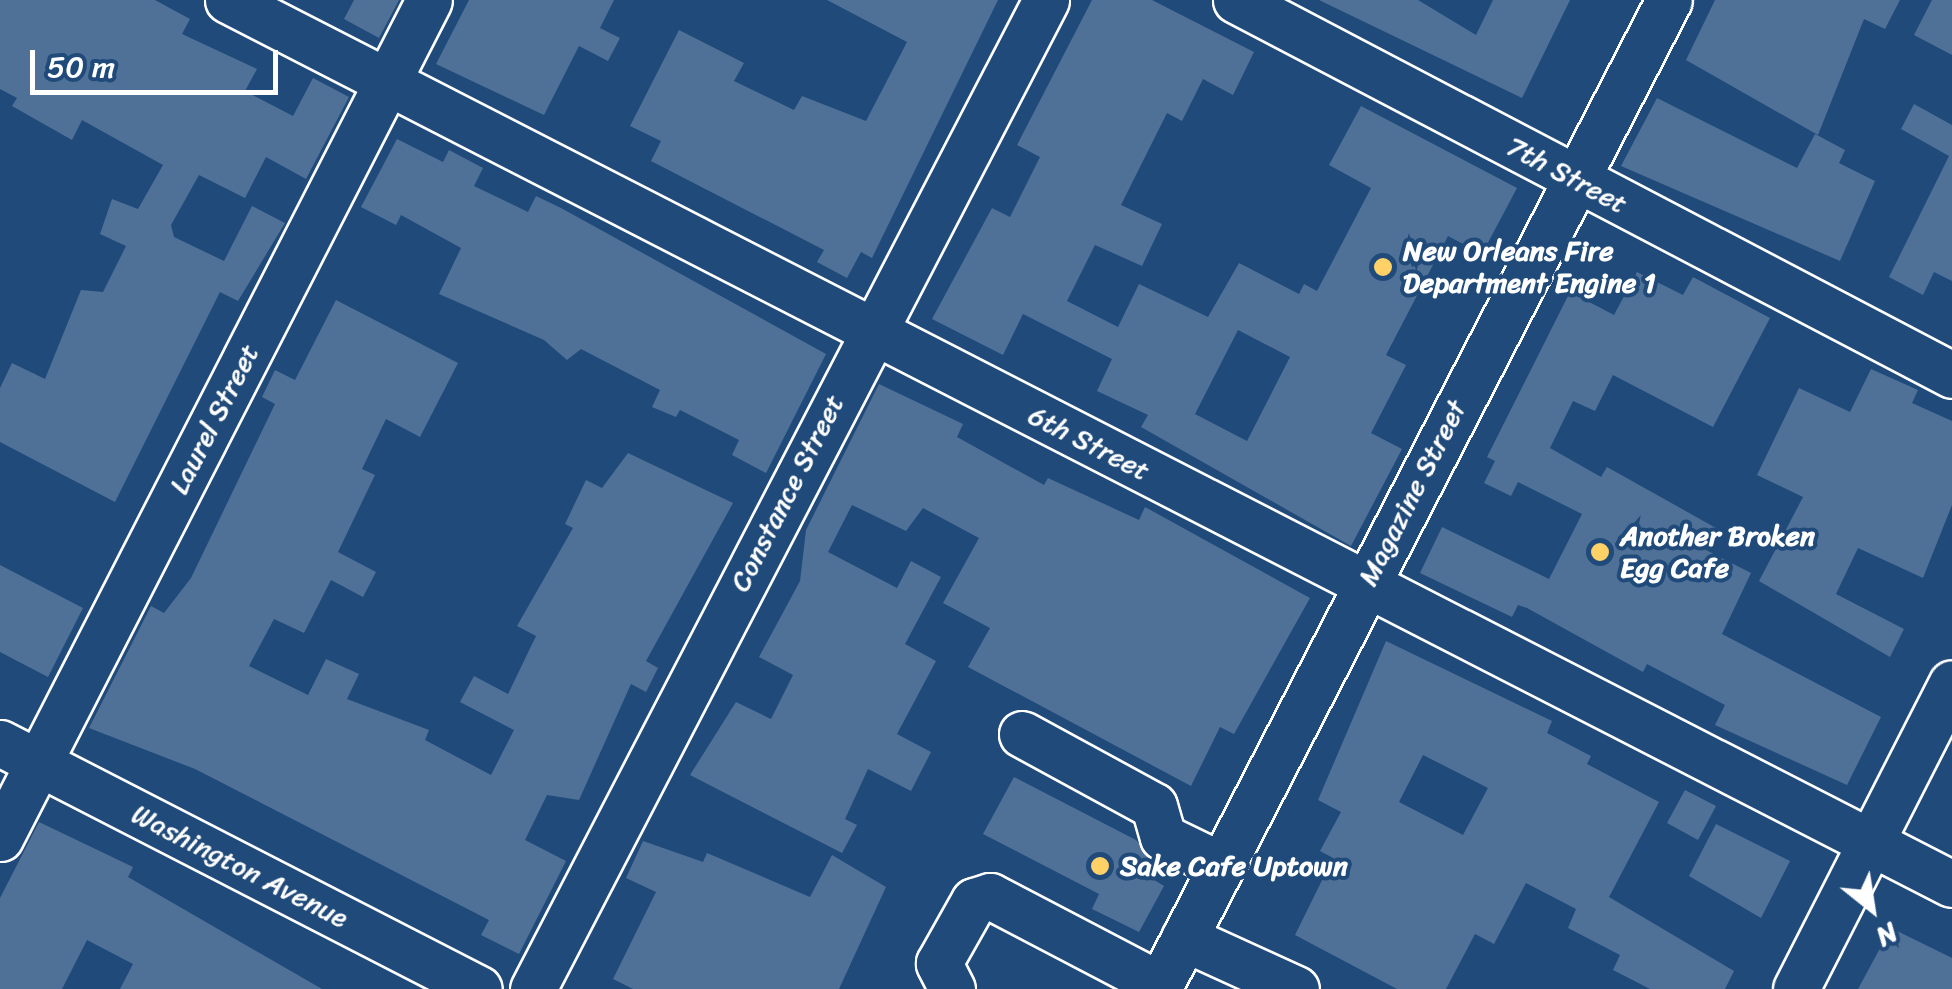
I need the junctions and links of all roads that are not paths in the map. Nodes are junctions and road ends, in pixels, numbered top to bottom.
1 (228, 0) edge
2 (429, 0) edge
3 (1046, 0) edge
4 (1236, 0) edge
5 (1669, 0) edge
6 (386, 82) junction
7 (1574, 180) junction
8 (870, 332) junction
9 (1952, 375) edge
10 (1365, 583) junction
11 (1952, 683) edge
12 (1022, 734) dead end
13 (20, 753) edge
14 (0, 838) edge
15 (1870, 842) junction
16 (1221, 865) junction
17 (1952, 884) edge
18 (1184, 938) junction
19 (948, 987) edge
20 (1159, 987) edge
21 (479, 989) edge
22 (534, 989) edge
23 (1296, 989) edge
24 (1796, 989) edge

1 - 6 street, 6th Street
2 - 6 street, Laurel Street
3 - 8 street, Constance Street
4 - 7 street, 7th Street
5 - 7 street, Magazine Street
6 - 8 street, 6th Street
6 - 13 street, Laurel Street
7 - 9 street, 7th Street
7 - 10 street, Magazine Street
8 - 10 street, 6th Street
8 - 22 street, Constance Street
10 - 15 street, 6th Street
10 - 16 street, Magazine Street
11 - 15 street
12 - 16 street
13 - 14 street, Laurel Street
13 - 21 street, Washington Avenue
15 - 17 street, 6th Street
15 - 24 street
16 - 18 street, Magazine Street
18 - 20 street, Magazine Street
18 - 23 street
19 - 20 street

